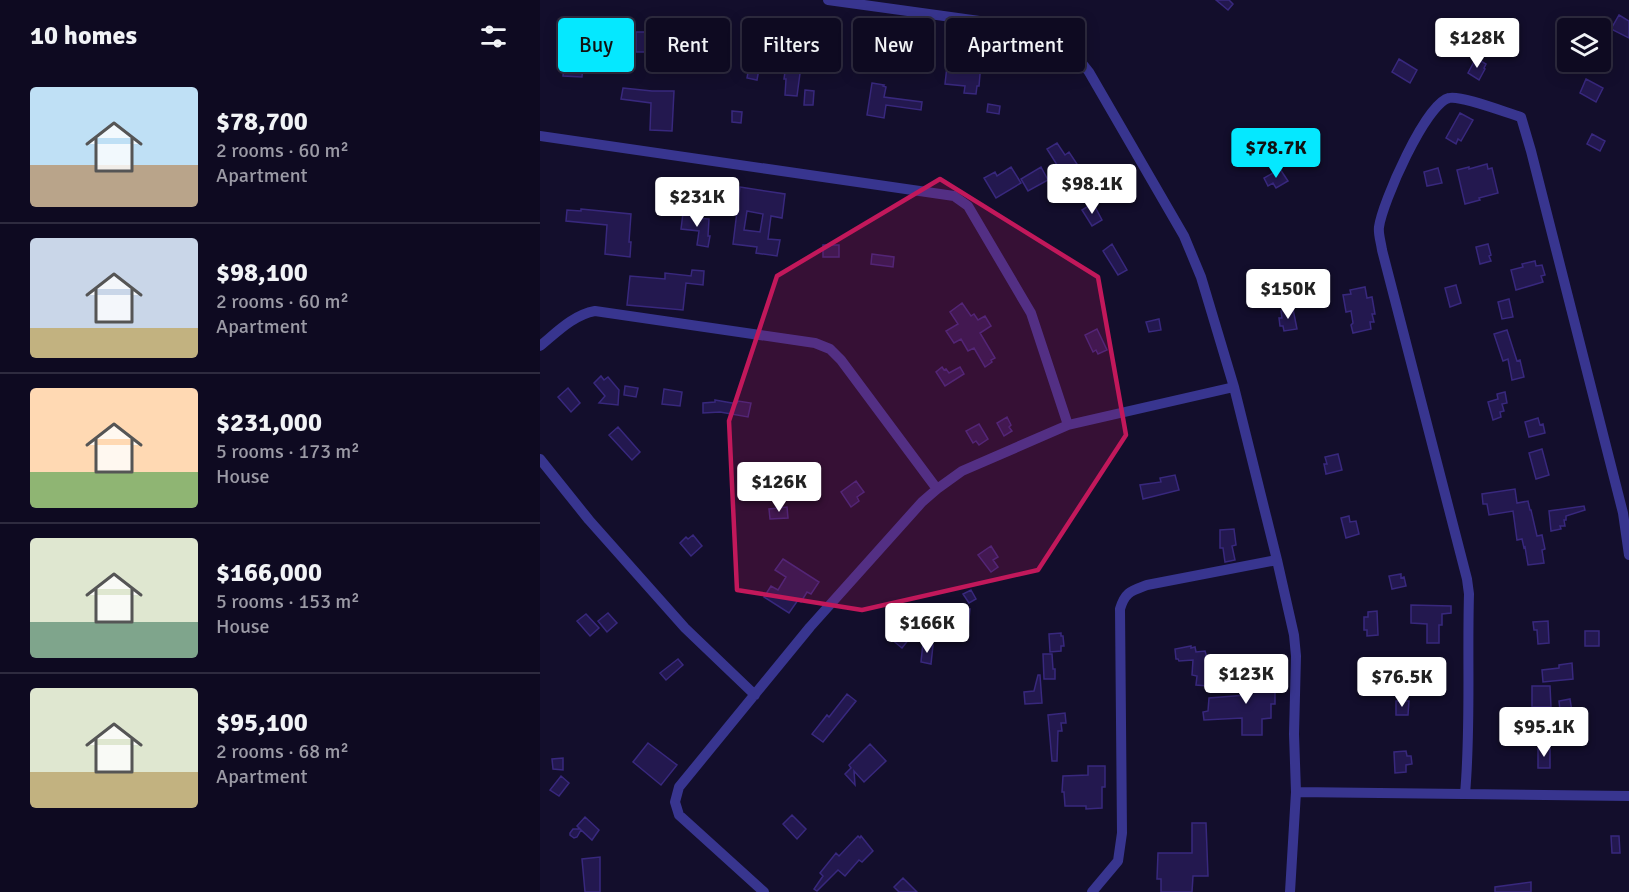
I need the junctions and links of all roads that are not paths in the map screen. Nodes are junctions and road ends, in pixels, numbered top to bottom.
1 (828, 0) edge
2 (540, 136) edge
3 (540, 346) edge
4 (1234, 387) junction
5 (1068, 425) junction
6 (540, 459) edge
7 (937, 489) junction
8 (1629, 555) edge
9 (1277, 560) junction
10 (755, 695) junction
11 (1296, 792) junction
12 (1465, 794) junction
13 (1629, 796) edge
14 (765, 892) edge
15 (1092, 892) edge
16 (1290, 892) edge

1 - 4 street
2 - 5 street
3 - 7 street
4 - 5 street
4 - 9 street
5 - 7 street
6 - 10 street
7 - 10 street
8 - 12 street
9 - 11 street
9 - 15 street
10 - 14 street
11 - 12 street
11 - 16 street
12 - 13 street

